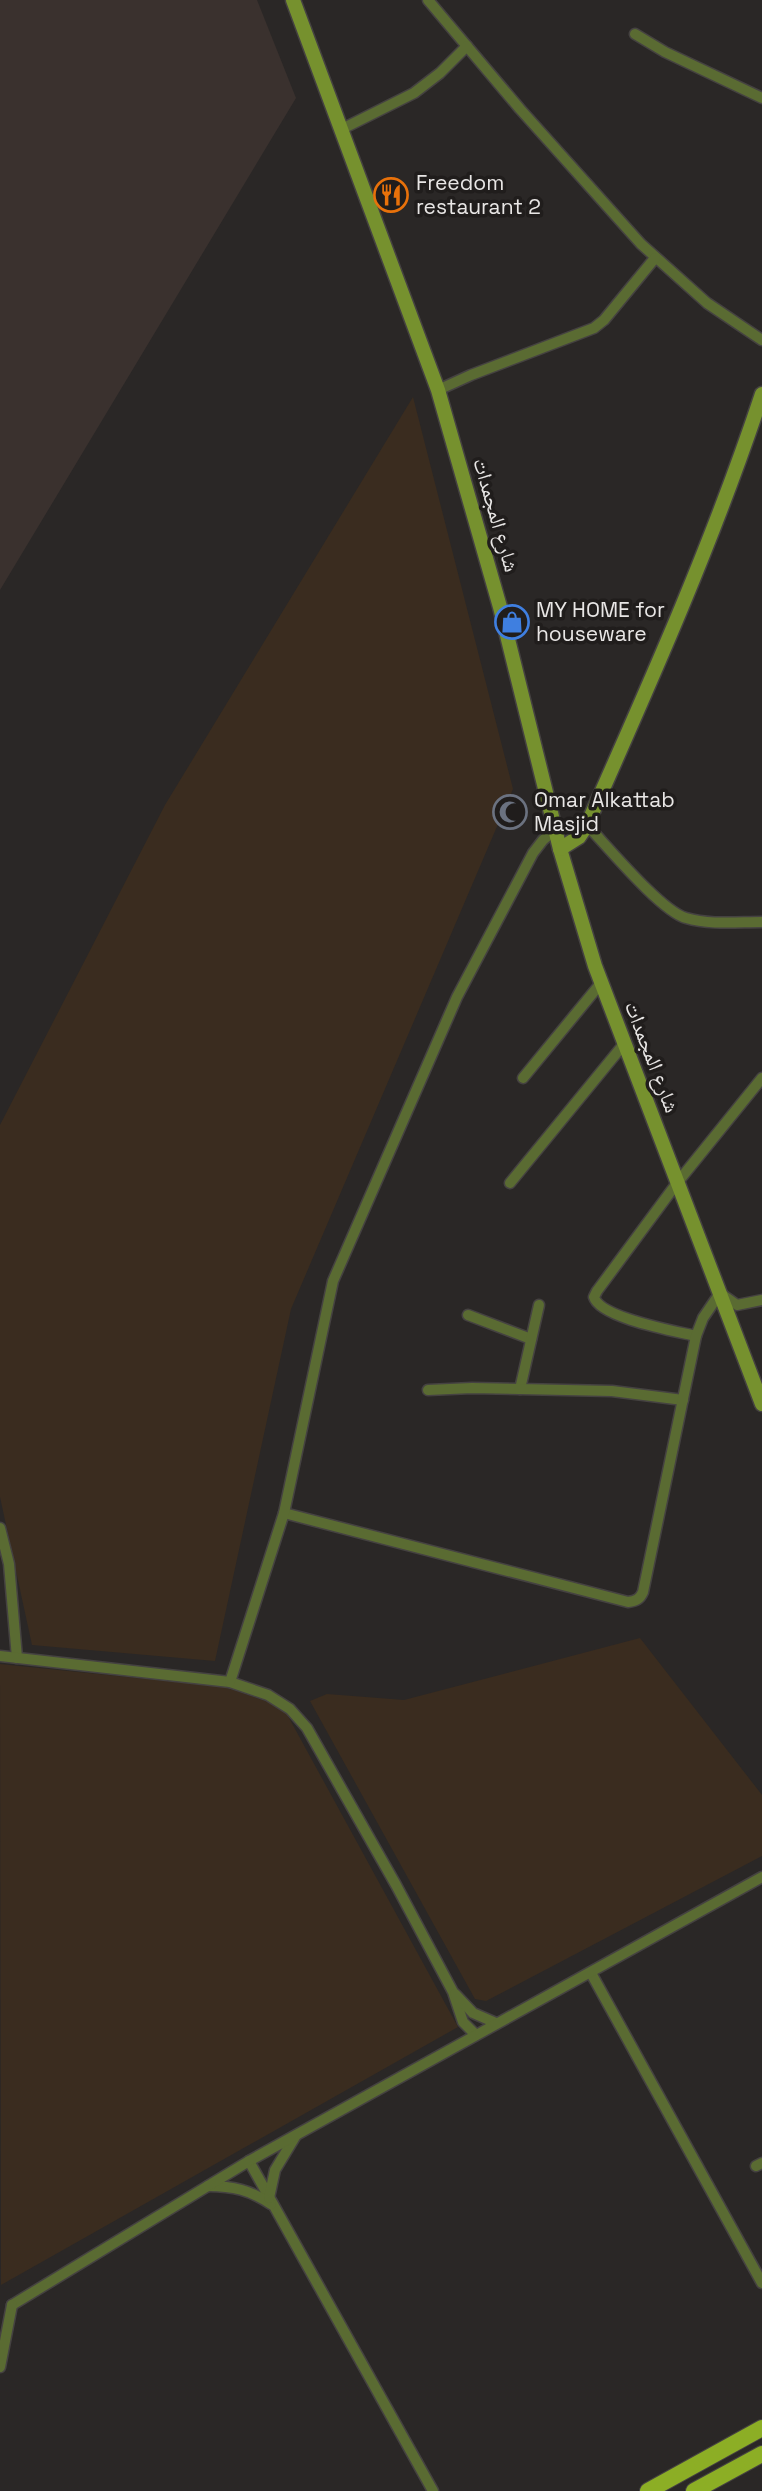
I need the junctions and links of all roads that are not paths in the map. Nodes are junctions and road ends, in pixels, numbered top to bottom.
1 (293, 0) edge
2 (428, 0) edge
3 (635, 34) dead end
4 (467, 46) junction
5 (762, 98) edge
6 (341, 130) junction
7 (655, 258) junction
8 (762, 340) edge
9 (438, 390) junction
10 (761, 399) edge
11 (587, 825) junction
12 (555, 830) junction
13 (560, 849) junction
14 (762, 922) edge
15 (601, 983) junction
16 (624, 1044) junction
17 (523, 1078) dead end
18 (762, 1078) edge
19 (510, 1183) dead end
20 (677, 1183) junction
21 (720, 1293) junction
22 (762, 1300) edge
23 (539, 1306) dead end
24 (468, 1315) dead end
25 (696, 1336) junction
26 (531, 1339) junction
27 (520, 1389) junction
28 (428, 1390) dead end
29 (683, 1400) junction
30 (762, 1404) edge
31 (284, 1513) junction
32 (0, 1528) edge
33 (0, 1656) edge
34 (17, 1658) junction
35 (230, 1682) junction
36 (762, 1877) edge
37 (591, 1973) junction
38 (453, 1992) junction
39 (496, 2023) junction
40 (475, 2034) junction
41 (295, 2136) junction
42 (249, 2161) junction
43 (208, 2186) junction
44 (271, 2202) junction
45 (762, 2283) edge
46 (0, 2300) edge
47 (12, 2305) junction
48 (0, 2367) edge
49 (762, 2428) edge
50 (762, 2454) edge
51 (715, 2484) edge
52 (433, 2491) edge
53 (648, 2491) edge
54 (694, 2491) edge

1 - 6 main road, شارع المجمدات
2 - 4 street
3 - 5 street
4 - 6 street
4 - 7 street
6 - 9 main road, شارع المجمدات
7 - 8 street
7 - 9 street
9 - 12 main road, شارع المجمدات
10 - 11 main road
11 - 13 main road
11 - 14 street
12 - 13 main road, شارع المجمدات
12 - 31 street
13 - 15 main road, شارع المجمدات
15 - 16 main road, شارع المجمدات
15 - 17 street
16 - 19 street
16 - 20 main road, شارع المجمدات
18 - 20 street
20 - 21 main road, شارع المجمدات
20 - 25 street
21 - 22 street
21 - 25 street
21 - 30 main road, شارع المجمدات
23 - 26 street
24 - 26 street
25 - 29 street
26 - 27 street
27 - 28 street
27 - 29 street
29 - 31 street
31 - 35 street
32 - 34 street
33 - 34 street
34 - 35 street
35 - 38 street
36 - 37 street
37 - 39 street
37 - 45 street
38 - 39 street
38 - 40 street
39 - 40 street
40 - 41 street
41 - 42 street
41 - 44 street
42 - 43 street
42 - 44 street
43 - 44 street
43 - 47 street
44 - 52 street
46 - 47 street
47 - 48 street
49 - 53 main road
50 - 51 main road
51 - 54 main road

